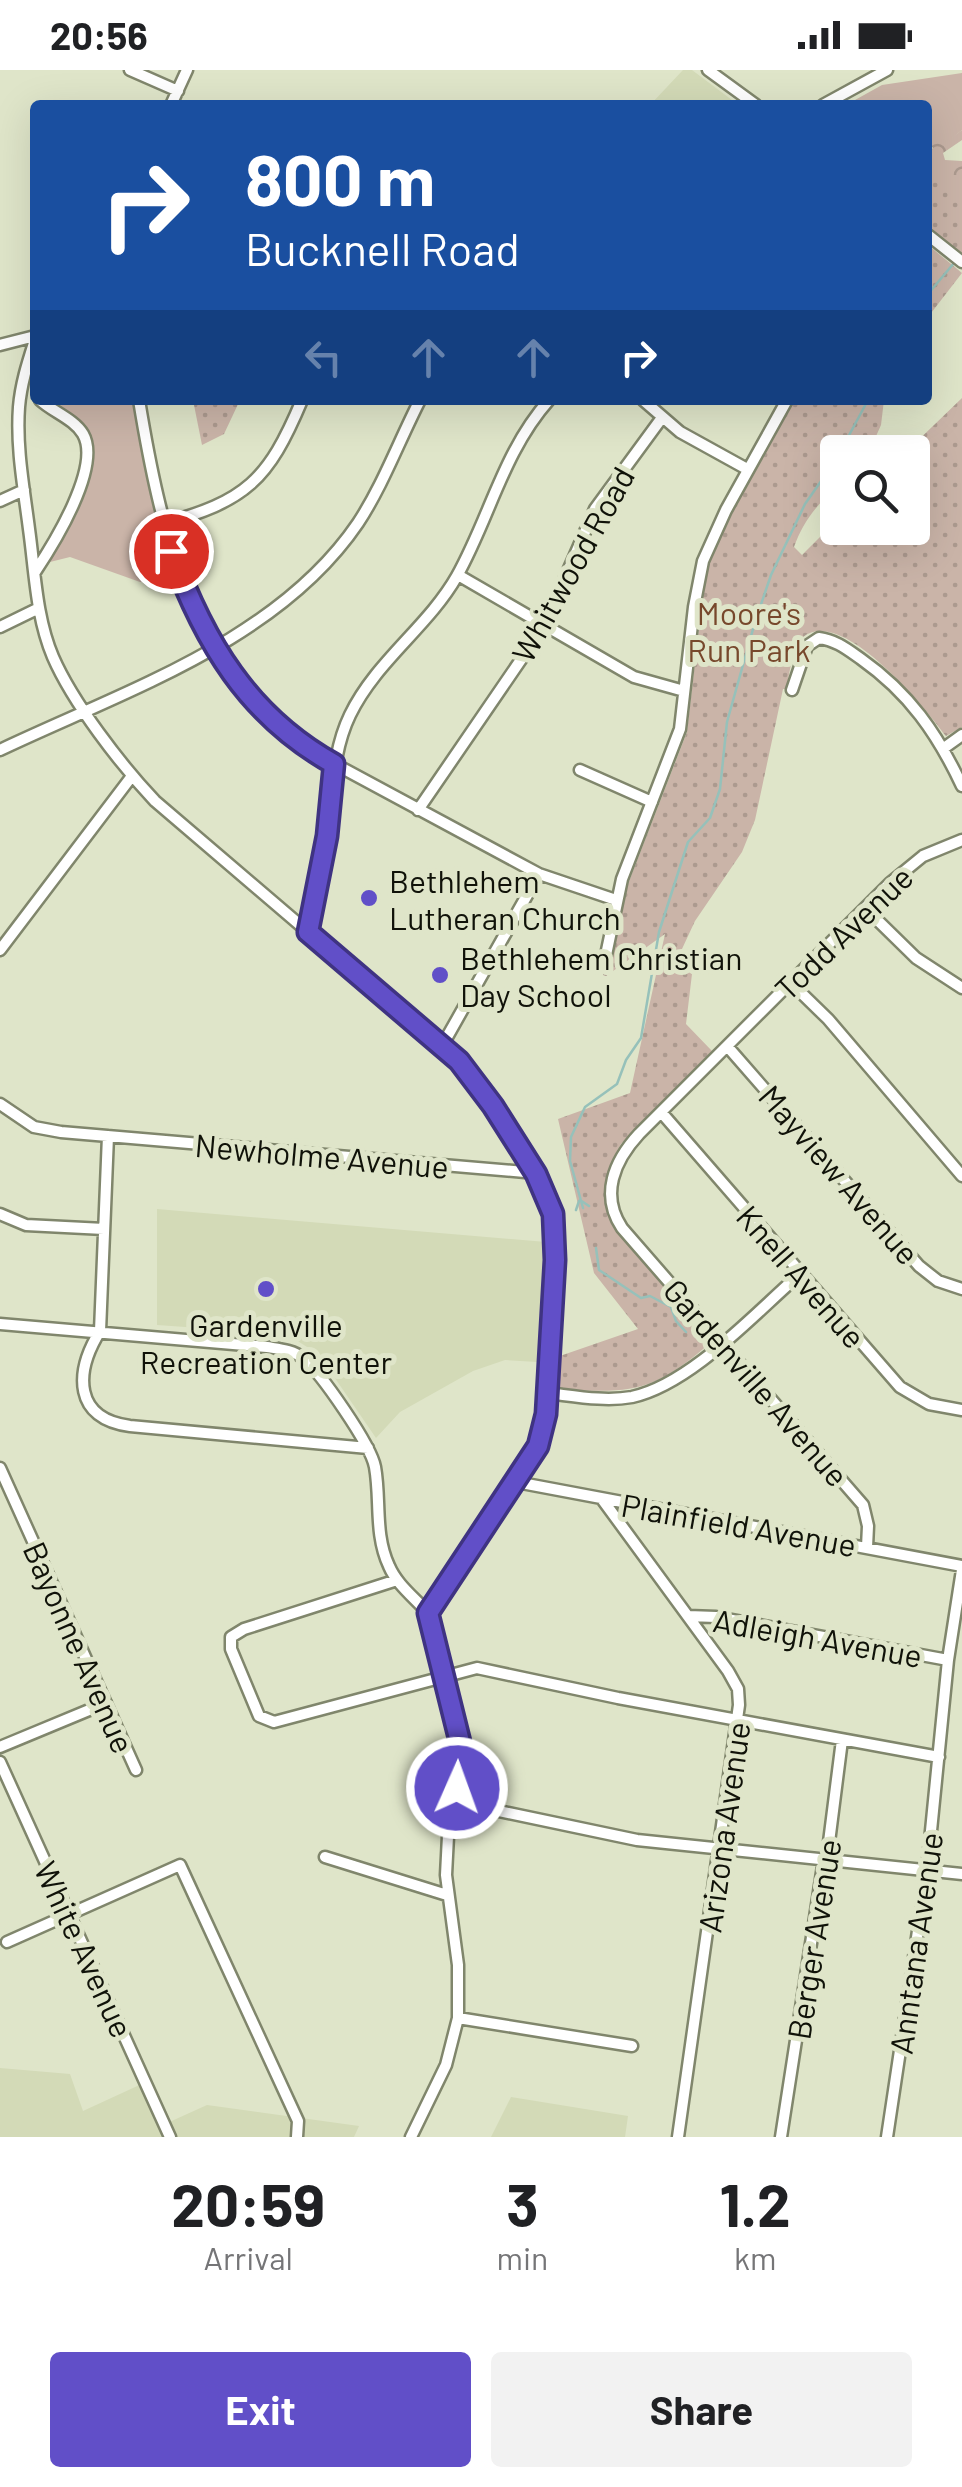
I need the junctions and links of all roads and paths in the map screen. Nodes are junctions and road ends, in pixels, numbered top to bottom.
1 (130, 70) edge
2 (187, 70) edge
3 (708, 70) edge
4 (887, 70) edge
5 (178, 91) junction
6 (174, 100) edge
7 (749, 100) edge
8 (832, 100) edge
9 (932, 238) edge
10 (962, 262) edge
11 (30, 339) edge
12 (0, 344) edge
13 (30, 355) edge
14 (23, 378) junction
15 (30, 387) edge
16 (46, 405) edge
17 (140, 405) edge
18 (300, 405) edge
19 (418, 405) edge
20 (545, 405) edge
21 (648, 405) edge
22 (784, 405) edge
23 (661, 418) junction
24 (747, 469) junction
25 (24, 490) junction
26 (0, 501) edge
27 (162, 524) junction
28 (34, 573) junction
29 (458, 575) junction
30 (39, 608) junction
31 (544, 626) junction
32 (0, 627) edge
33 (214, 648) junction
34 (792, 690) dead end
35 (684, 691) junction
36 (85, 710) junction
37 (962, 735) edge
38 (944, 748) junction
39 (0, 750) edge
40 (334, 764) junction
41 (580, 770) dead end
42 (132, 776) junction
43 (962, 786) edge
44 (652, 802) junction
45 (418, 810) junction
46 (962, 840) edge
47 (539, 874) junction
48 (616, 900) junction
49 (866, 908) junction
50 (308, 932) junction
51 (0, 950) edge
52 (606, 955) dead end
53 (790, 982) junction
54 (962, 988) edge
55 (442, 1046) junction
56 (727, 1046) junction
57 (0, 1104) edge
58 (661, 1112) junction
59 (108, 1136) junction
60 (536, 1174) junction
61 (962, 1176) edge
62 (0, 1214) edge
63 (622, 1228) joint
64 (104, 1229) junction
65 (800, 1274) junction
66 (962, 1289) edge
67 (0, 1324) edge
68 (100, 1332) junction
69 (722, 1342) junction
70 (547, 1393) junction
71 (962, 1410) edge
72 (368, 1448) junction
73 (0, 1468) edge
74 (516, 1482) junction
75 (602, 1499) junction
76 (867, 1547) junction
77 (962, 1568) edge
78 (397, 1580) junction
79 (428, 1613) junction
80 (688, 1616) junction
81 (948, 1660) junction
82 (443, 1678) junction
83 (106, 1703) junction
84 (738, 1719) junction
85 (842, 1740) junction
86 (0, 1747) edge
87 (938, 1757) junction
88 (0, 1762) edge
89 (136, 1770) dead end
90 (456, 1802) junction
91 (720, 1850) junction
92 (324, 1858) dead end
93 (826, 1859) junction
94 (926, 1871) junction
95 (962, 1874) edge
96 (448, 1894) junction
97 (69, 1915) junction
98 (6, 1942) dead end
99 (458, 2018) junction
100 (632, 2046) dead end
101 (170, 2137) edge
102 (297, 2137) edge
103 (411, 2137) edge
104 (678, 2137) edge
105 (782, 2137) edge
106 (887, 2137) edge

1 - 5 street
2 - 5 street
3 - 7 street
4 - 8 street
5 - 6 street
9 - 10 street
11 - 12 street
13 - 14 street
14 - 15 street
14 - 25 street
16 - 28 street
17 - 27 street
18 - 27 street
19 - 33 street
20 - 29 street
21 - 23 street
22 - 24 street
23 - 24 street
23 - 31 street, Whitwood Road
24 - 35 street
25 - 26 street
25 - 28 street
27 - 33 street
28 - 30 street
29 - 31 street
29 - 40 street
30 - 32 street
30 - 36 street
31 - 35 street
31 - 45 street, Whitwood Road
33 - 36 street
33 - 40 street
34 - 38 street
35 - 44 street
36 - 39 street
36 - 42 street
37 - 38 street
38 - 43 street
40 - 45 street
40 - 50 street
41 - 44 street
42 - 50 street
42 - 51 street
44 - 48 street
45 - 47 street
46 - 49 street, Todd Avenue
47 - 48 street
47 - 55 street
48 - 52 street
49 - 53 street, Todd Avenue
49 - 54 street
50 - 55 street
53 - 56 street, Todd Avenue
53 - 61 street
55 - 60 street
56 - 58 street, Todd Avenue
56 - 66 street, Mayview Avenue
57 - 59 street, Newholme Avenue
58 - 63 street, Todd Avenue
58 - 65 street, Knell Avenue
59 - 60 street, Newholme Avenue
59 - 64 street
60 - 70 street
62 - 64 street
63 - 69 street, Gardenville Avenue
64 - 68 street
65 - 69 street
65 - 71 street, Knell Avenue
67 - 68 street
68 - 72 street
68 - 72 street
69 - 70 street
69 - 76 street, Gardenville Avenue
70 - 74 street
72 - 78 street
73 - 83 street, Bayonne Avenue
74 - 75 street, Plainfield Avenue
74 - 79 street
75 - 76 street, Plainfield Avenue
75 - 80 street, Arizona Avenue
76 - 77 street, Plainfield Avenue
77 - 81 street, Anntana Avenue
78 - 79 street
78 - 82 street
79 - 82 street
80 - 81 street, Adleigh Avenue
80 - 84 street, Arizona Avenue
81 - 87 street, Anntana Avenue
82 - 84 street
82 - 90 street
83 - 86 street
83 - 89 street, Bayonne Avenue
84 - 85 street
84 - 91 street, Arizona Avenue
85 - 87 street
85 - 93 street, Berger Avenue
87 - 94 street, Anntana Avenue
88 - 97 street, White Avenue
90 - 91 street
90 - 96 street
91 - 93 street
91 - 104 street, Arizona Avenue
92 - 96 street
93 - 94 street
93 - 105 street, Berger Avenue
94 - 95 street
94 - 106 street, Anntana Avenue
96 - 99 street
97 - 98 street
97 - 101 street, White Avenue
97 - 102 street
99 - 100 street
99 - 103 street

